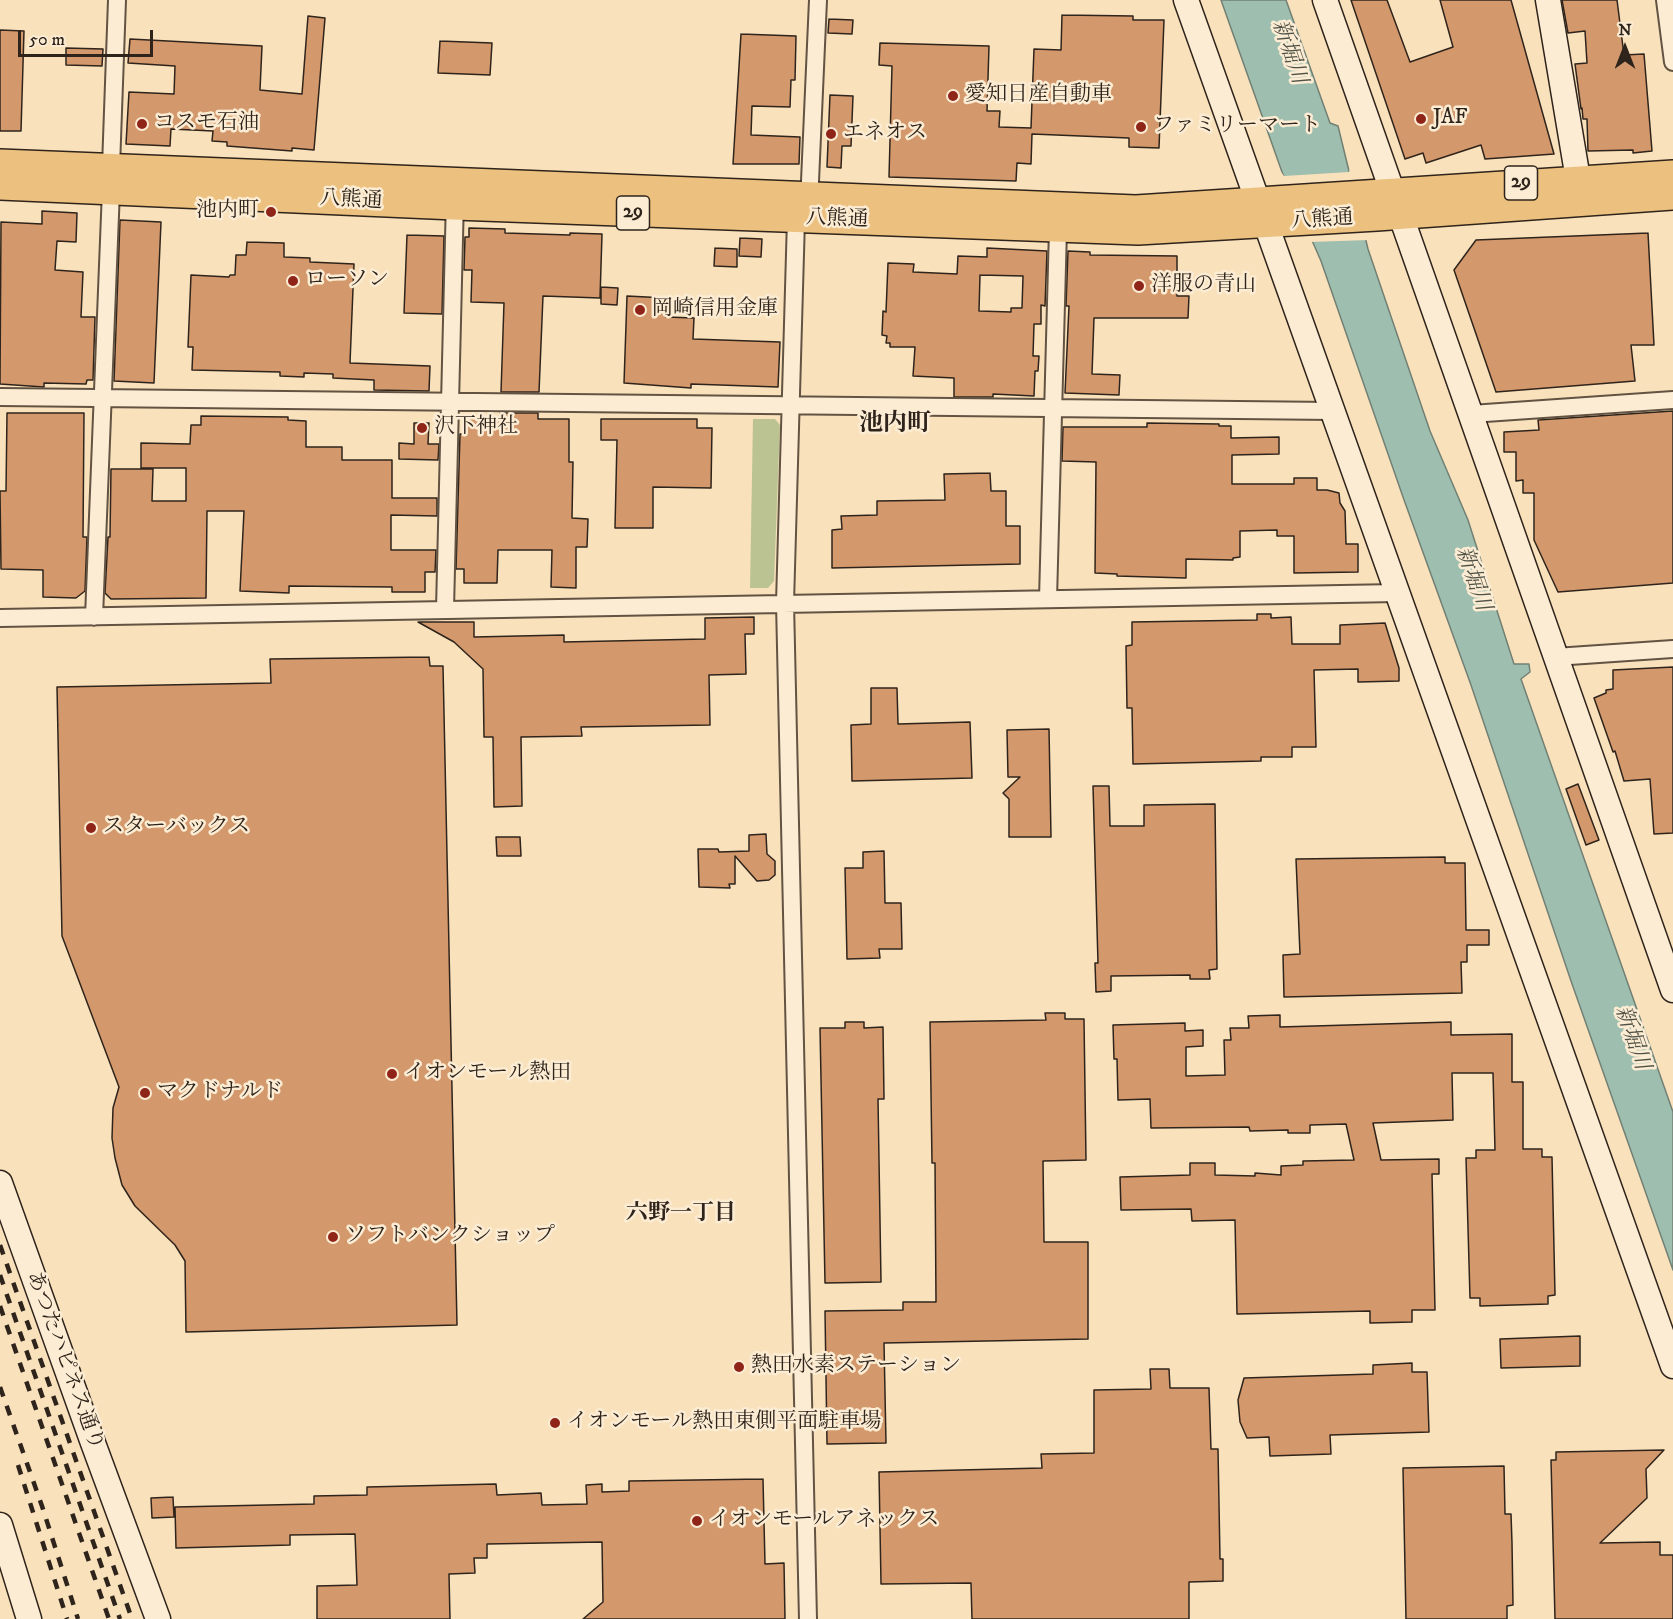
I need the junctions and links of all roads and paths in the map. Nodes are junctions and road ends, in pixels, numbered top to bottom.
1 (117, 0) edge
2 (818, 0) edge
3 (1186, 0) edge
4 (1325, 0) edge
5 (1548, 0) edge
6 (1665, 0) edge
7 (1673, 62) edge
8 (0, 163) edge
9 (1673, 174) edge
10 (111, 178) junction
11 (1578, 179) junction
12 (0, 186) edge
13 (455, 194) junction
14 (1673, 196) edge
15 (1386, 205) junction
16 (805, 212) junction
17 (1273, 212) junction
18 (1058, 229) junction
19 (0, 398) edge
20 (103, 399) junction
21 (1673, 400) edge
22 (450, 402) junction
23 (791, 405) junction
24 (1053, 408) junction
25 (1333, 411) junction
26 (1471, 414) junction
27 (1397, 593) junction
28 (1048, 599) junction
29 (785, 603) junction
30 (445, 609) junction
31 (94, 617) junction
32 (0, 618) edge
33 (1673, 649) edge
34 (1555, 657) junction
35 (1668, 963) edge
36 (1673, 990) edge
37 (0, 1183) edge
38 (1673, 1364) edge
39 (0, 1525) edge
40 (29, 1619) edge
41 (158, 1619) edge
42 (808, 1619) edge

1 - 10 street
2 - 16 street
3 - 17 street
4 - 15 street
5 - 11 street
6 - 7 street
8 - 10 main road, 八熊通 / 29
9 - 11 main road, 八熊通 / 29
10 - 12 main road, 八熊通 / 29
10 - 13 main road, 八熊通 / 29
10 - 20 street
11 - 15 main road, 八熊通 / 29
13 - 16 main road, 八熊通 / 29
13 - 22 street
14 - 15 main road, 八熊通 / 29
15 - 17 main road, 八熊通 / 29
15 - 26 street
16 - 17 main road, 八熊通 / 29
16 - 18 main road, 八熊通 / 29
16 - 23 street
17 - 18 main road, 八熊通 / 29
17 - 25 street
18 - 24 street
19 - 20 street
20 - 22 street
20 - 31 street
21 - 26 street
22 - 23 street
22 - 30 street
23 - 24 street
23 - 29 street
24 - 25 street
24 - 28 street
25 - 27 street
26 - 34 street
27 - 28 street
27 - 38 street
28 - 29 street
29 - 30 street
29 - 42 street
30 - 31 street
31 - 32 street
33 - 34 street
34 - 35 street
35 - 36 street
37 - 41 street, あつたハピネス通り
39 - 40 street

